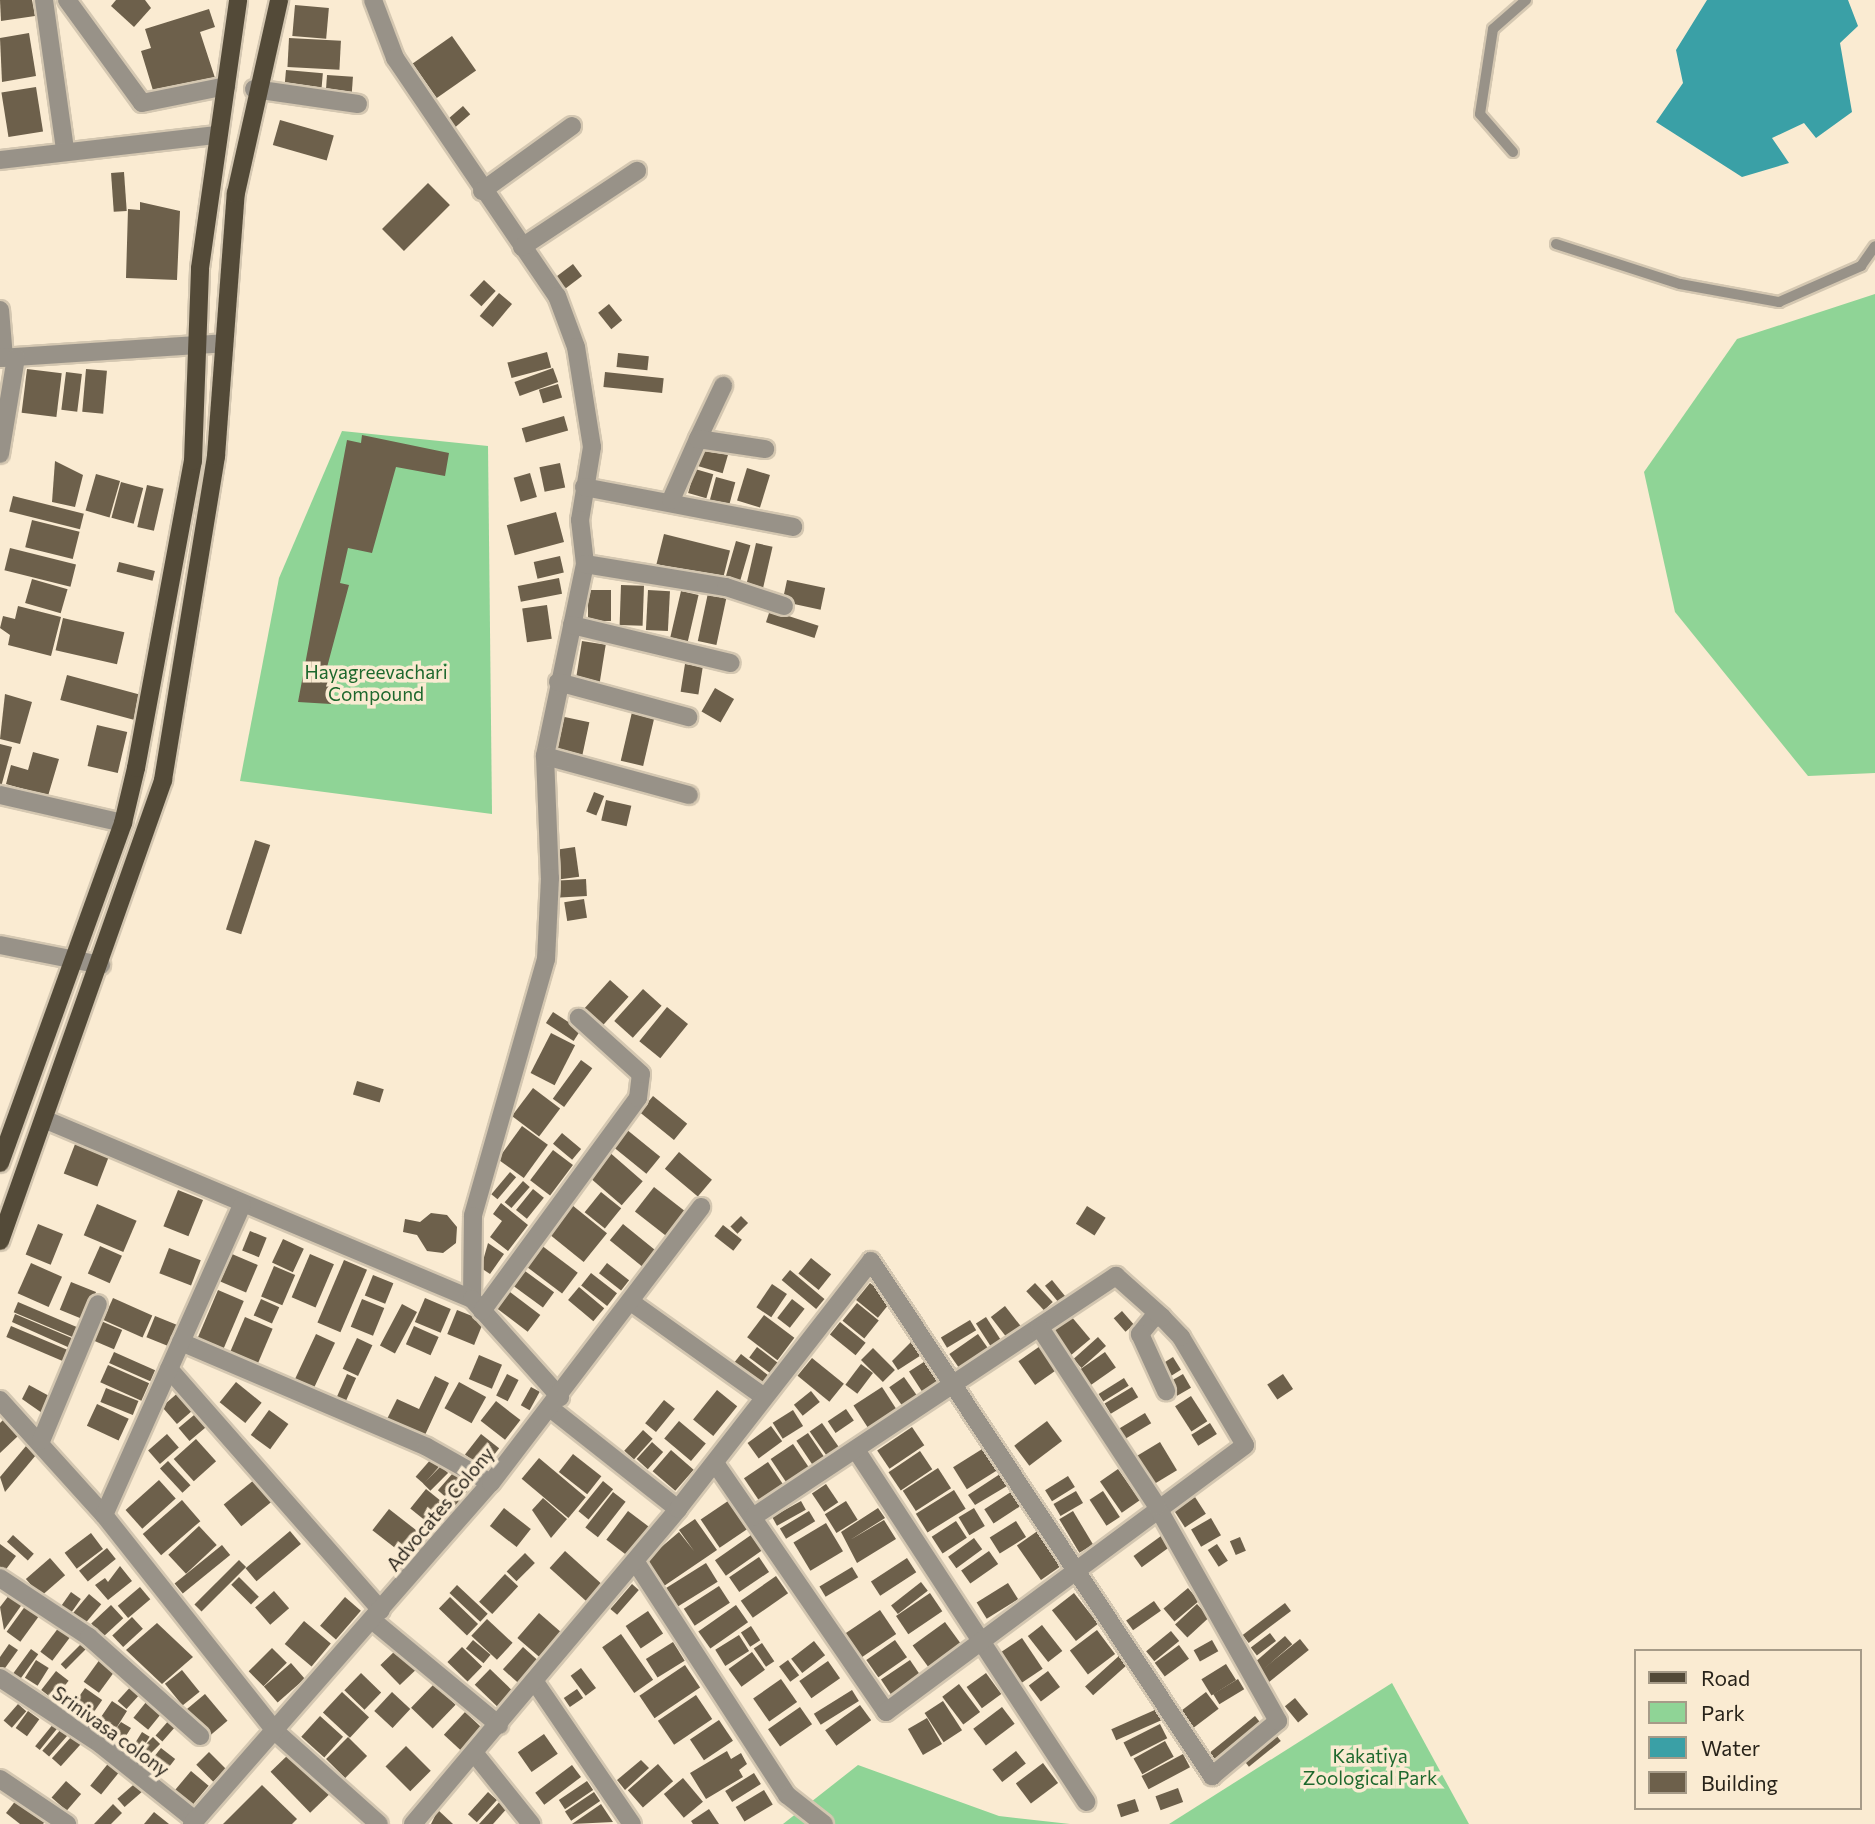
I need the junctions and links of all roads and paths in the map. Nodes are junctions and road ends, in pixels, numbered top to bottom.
1 (44, 0) edge
2 (67, 0) edge
3 (238, 0) edge
4 (279, 0) edge
5 (373, 0) edge
6 (1527, 0) edge
7 (226, 86) junction
8 (254, 89) junction
9 (358, 104) dead end
10 (572, 126) dead end
11 (217, 135) junction
12 (65, 150) junction
13 (1513, 152) dead end
14 (0, 160) edge
15 (637, 171) dead end
16 (482, 191) junction
17 (1556, 244) dead end
18 (1875, 246) edge
19 (522, 247) junction
20 (0, 310) edge
21 (223, 342) junction
22 (196, 343) junction
23 (7, 358) edge
24 (723, 386) dead end
25 (698, 439) junction
26 (765, 449) dead end
27 (0, 454) edge
28 (584, 487) junction
29 (671, 500) junction
30 (793, 527) dead end
31 (585, 564) junction
32 (784, 607) dead end
33 (572, 625) junction
34 (730, 663) dead end
35 (558, 682) junction
36 (688, 717) dead end
37 (545, 756) junction
38 (0, 795) edge
39 (689, 795) dead end
40 (123, 823) junction
41 (0, 945) edge
42 (74, 964) junction
43 (101, 965) junction
44 (579, 1018) dead end
45 (46, 1120) junction
46 (0, 1163) edge
47 (242, 1205) junction
48 (701, 1207) dead end
49 (0, 1241) edge
50 (631, 1302) junction
51 (98, 1304) dead end
52 (477, 1305) junction
53 (1161, 1317) junction
54 (1040, 1328) junction
55 (181, 1342) junction
56 (169, 1369) junction
57 (958, 1385) junction
58 (1166, 1391) dead end
59 (764, 1398) junction
60 (0, 1400) edge
61 (555, 1402) junction
62 (41, 1441) junction
63 (858, 1453) junction
64 (715, 1463) junction
65 (491, 1483) junction
66 (1157, 1506) junction
67 (678, 1509) junction
68 (104, 1515) junction
69 (754, 1517) junction
70 (635, 1561) junction
71 (1076, 1567) junction
72 (0, 1578) edge
73 (377, 1615) junction
74 (980, 1641) junction
75 (0, 1678) edge
76 (535, 1682) junction
77 (499, 1725) junction
78 (276, 1732) junction
79 (200, 1736) dead end
80 (475, 1754) junction
81 (0, 1779) edge
82 (1086, 1802) dead end
83 (419, 1821) edge
84 (193, 1822) edge
85 (626, 1822) edge
86 (67, 1824) edge
87 (379, 1824) edge
88 (531, 1824) edge
89 (824, 1824) edge

1 - 12 street
2 - 7 street
3 - 7 main road
4 - 8 main road
5 - 16 street
6 - 13 lane
7 - 11 main road
8 - 9 street
8 - 21 main road
10 - 16 street
11 - 12 street
11 - 22 main road
12 - 14 street
15 - 19 street
16 - 19 street
17 - 18 lane
19 - 28 street
20 - 23 street
21 - 22 street
21 - 43 main road
22 - 23 street
22 - 40 main road
23 - 27 street
24 - 25 street
25 - 26 street
25 - 29 street
28 - 29 street
28 - 31 street
29 - 30 street
31 - 32 street
31 - 33 street
33 - 34 street
33 - 35 street
35 - 36 street
35 - 37 street
37 - 39 street
37 - 52 street
38 - 40 street
40 - 42 main road
41 - 42 street
42 - 43 street
42 - 46 main road
43 - 45 main road
44 - 52 street
45 - 47 street
45 - 49 main road
47 - 52 street
47 - 55 street
48 - 50 street, Advocates Colony
50 - 59 street
50 - 61 street, Advocates Colony
51 - 62 street
52 - 61 street
53 - 54 street
53 - 58 street
53 - 66 street
54 - 57 street
54 - 66 street
55 - 56 street
55 - 65 street
56 - 68 street
56 - 73 street
57 - 59 street
57 - 63 street
57 - 71 street
59 - 64 street
60 - 62 street
61 - 65 street, Advocates Colony
61 - 67 street
62 - 68 street
63 - 69 street
63 - 74 street
64 - 67 street
64 - 69 street
65 - 73 street, Advocates Colony
66 - 71 street
66 - 71 street
67 - 70 street
68 - 78 street
69 - 74 street
70 - 76 street
70 - 89 street
71 - 74 street
72 - 79 street
73 - 77 street
73 - 78 street, Advocates Colony
74 - 82 street
75 - 84 street, Srinivasa colony
76 - 77 street
76 - 85 street
77 - 80 street
78 - 84 street, Advocates Colony
78 - 87 street
80 - 83 street
80 - 88 street
81 - 86 street

